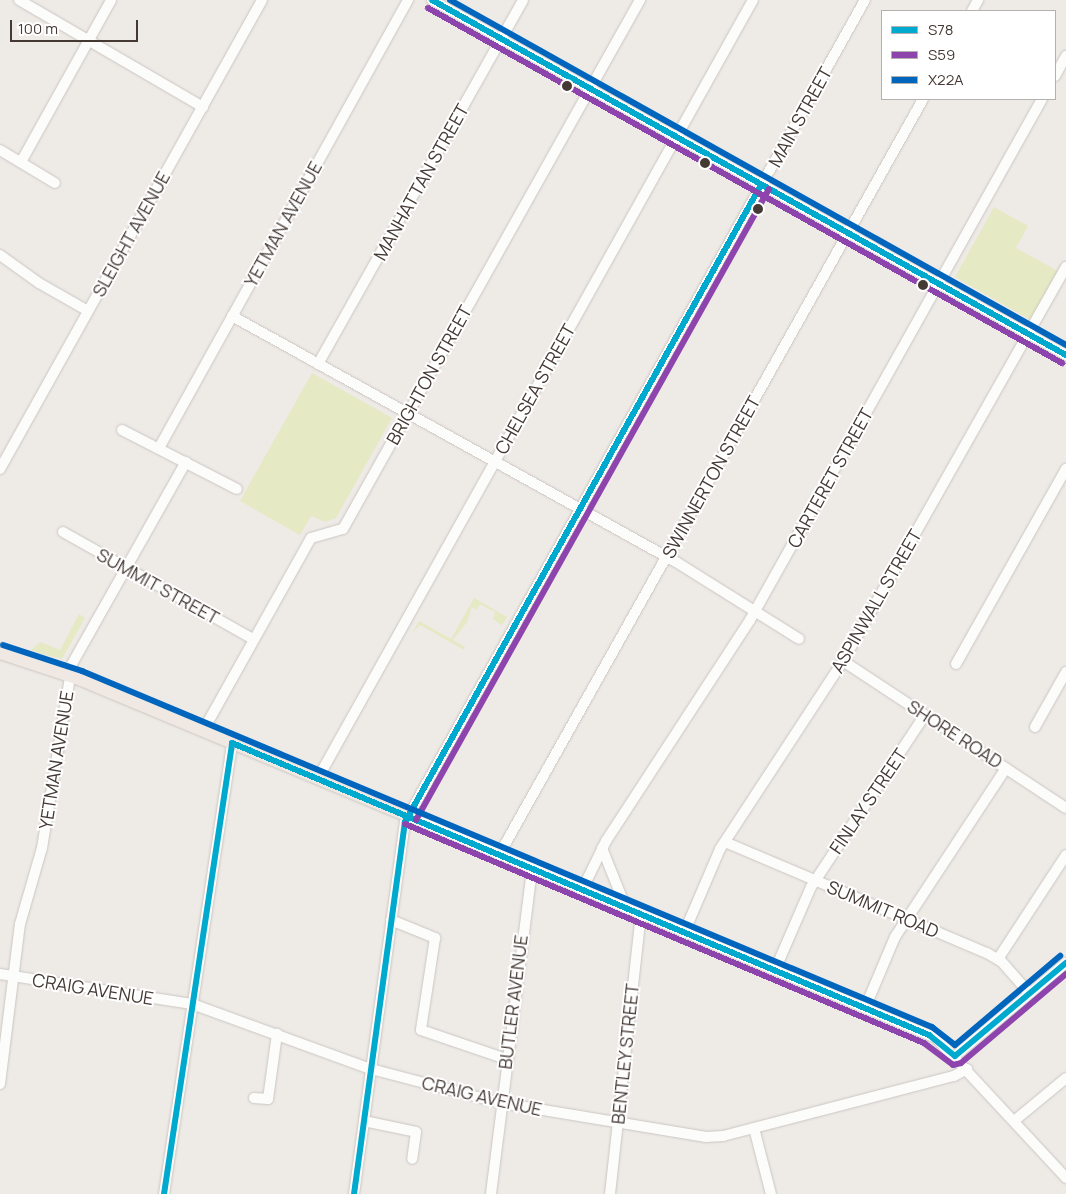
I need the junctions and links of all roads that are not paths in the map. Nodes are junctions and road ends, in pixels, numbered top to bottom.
1 (19, 0) edge
2 (111, 0) edge
3 (262, 0) edge
4 (408, 0) edge
5 (432, 0) edge
6 (523, 0) edge
7 (640, 0) edge
8 (753, 0) edge
9 (865, 0) edge
10 (501, 39) junction
11 (89, 40) junction
12 (1066, 56) edge
13 (1056, 74) edge
14 (590, 89) junction
15 (922, 100) edge
16 (1041, 100) edge
17 (203, 107) junction
18 (676, 137) junction
19 (0, 150) edge
20 (21, 162) junction
21 (55, 183) dead end
22 (762, 185) junction
23 (848, 233) junction
24 (0, 255) edge
25 (1066, 267) edge
26 (939, 284) junction
27 (88, 310) junction
28 (232, 316) junction
29 (1028, 334) junction
30 (1066, 355) edge
31 (318, 364) junction
32 (407, 414) junction
33 (122, 430) dead end
34 (159, 448) junction
35 (186, 462) junction
36 (494, 462) junction
37 (0, 469) edge
38 (1066, 469) edge
39 (237, 489) dead end
40 (580, 510) junction
41 (63, 532) dead end
42 (667, 557) junction
43 (126, 568) junction
44 (756, 610) junction
45 (253, 639) junction
46 (799, 639) dead end
47 (0, 653) edge
48 (843, 661) junction
49 (956, 664) dead end
50 (1066, 672) edge
51 (70, 676) junction
52 (925, 715) junction
53 (1035, 727) dead end
54 (203, 731) junction
55 (232, 742) junction
56 (1006, 768) junction
57 (318, 778) junction
58 (1066, 808) edge
59 (408, 816) junction
60 (725, 842) junction
61 (602, 848) junction
62 (498, 855) junction
63 (1066, 855) edge
64 (532, 869) junction
65 (815, 880) junction
66 (582, 890) junction
67 (626, 908) junction
68 (641, 915) junction
69 (907, 919) junction
70 (391, 920) junction
71 (684, 933) junction
72 (998, 959) junction
73 (1066, 963) edge
74 (775, 970) junction
75 (0, 974) edge
76 (14, 976) junction
77 (1029, 993) junction
78 (192, 1004) junction
79 (865, 1008) junction
80 (277, 1034) junction
81 (955, 1056) junction
82 (506, 1059) junction
83 (371, 1069) junction
84 (967, 1069) junction
85 (1066, 1078) edge
86 (0, 1084) edge
87 (254, 1098) dead end
88 (501, 1104) junction
89 (364, 1121) junction
90 (1014, 1121) junction
91 (618, 1123) junction
92 (754, 1128) junction
93 (412, 1159) dead end
94 (1066, 1178) edge
95 (164, 1194) edge
96 (354, 1194) edge
97 (491, 1194) edge
98 (610, 1194) edge
99 (771, 1194) edge

1 - 11 street
2 - 11 street
3 - 17 street, SLEIGHT AVENUE
4 - 28 street, YETMAN AVENUE
5 - 10 street
6 - 10 street, MANHATTAN STREET
7 - 14 street, BRIGHTON STREET
8 - 18 street, CHELSEA STREET
9 - 22 street, MAIN STREET
10 - 14 street
10 - 31 street, MANHATTAN STREET
11 - 17 street
11 - 20 street
12 - 13 street
14 - 18 street
14 - 32 street, BRIGHTON STREET
15 - 23 street, SWINNERTON STREET
16 - 26 street, CARTERET STREET
17 - 27 street, SLEIGHT AVENUE
18 - 22 street
18 - 36 street, CHELSEA STREET
19 - 20 street
20 - 21 street
22 - 23 street
22 - 40 street, MAIN STREET
23 - 26 street
23 - 42 street, SWINNERTON STREET
24 - 27 street
25 - 29 street, ASPINWALL STREET
26 - 29 street
26 - 44 street, CARTERET STREET
27 - 37 street, SLEIGHT AVENUE
28 - 31 street
28 - 34 street, YETMAN AVENUE
29 - 30 street
29 - 48 street, ASPINWALL STREET
31 - 32 street
32 - 36 street
32 - 45 street, BRIGHTON STREET
33 - 34 street
34 - 35 street
35 - 39 street
35 - 43 street, YETMAN AVENUE
36 - 40 street
36 - 57 street, CHELSEA STREET
38 - 49 street
40 - 42 street
40 - 59 street, MAIN STREET
41 - 43 street, SUMMIT STREET
42 - 44 street
42 - 62 street, SWINNERTON STREET
43 - 45 street, SUMMIT STREET
43 - 51 street, YETMAN AVENUE
44 - 46 street
44 - 61 street, CARTERET STREET
45 - 54 street, BRIGHTON STREET
47 - 51 main road
48 - 52 street, SHORE ROAD
48 - 60 street, ASPINWALL STREET
50 - 53 street
51 - 54 main road
51 - 76 street, YETMAN AVENUE
52 - 56 street, SHORE ROAD
52 - 65 street, FINLAY STREET
54 - 55 main road
55 - 57 main road
55 - 78 street
56 - 58 street, SHORE ROAD
56 - 69 street
57 - 59 main road
59 - 62 street
59 - 70 street, MAIN STREET
60 - 65 street, SUMMIT ROAD
60 - 71 street, ASPINWALL STREET
61 - 66 street, CARTERET STREET
61 - 67 street
62 - 64 street
63 - 72 street
64 - 66 street
64 - 82 street, BUTLER AVENUE
65 - 69 street, SUMMIT ROAD
65 - 74 street, FINLAY STREET
66 - 67 street
67 - 68 street
68 - 71 street
68 - 91 street, BENTLEY STREET
69 - 72 street, SUMMIT ROAD
69 - 79 street
70 - 82 street
70 - 83 street, MAIN STREET
71 - 74 street
72 - 77 street, SUMMIT ROAD
73 - 77 street
74 - 79 street
75 - 76 street, CRAIG AVENUE
76 - 78 street, CRAIG AVENUE
76 - 86 street, YETMAN AVENUE
77 - 81 street
78 - 80 street, CRAIG AVENUE
78 - 95 street
79 - 81 street
80 - 83 street, CRAIG AVENUE
80 - 87 street
81 - 84 street
82 - 88 street, BUTLER AVENUE
83 - 88 street, CRAIG AVENUE
83 - 89 street, MAIN STREET
84 - 90 street
84 - 92 street, CRAIG AVENUE
85 - 90 street
88 - 91 street, CRAIG AVENUE
88 - 97 street, BUTLER AVENUE
89 - 93 street
89 - 96 street, MAIN STREET
90 - 94 street
91 - 92 street, CRAIG AVENUE
91 - 98 street, BENTLEY STREET
92 - 99 street

